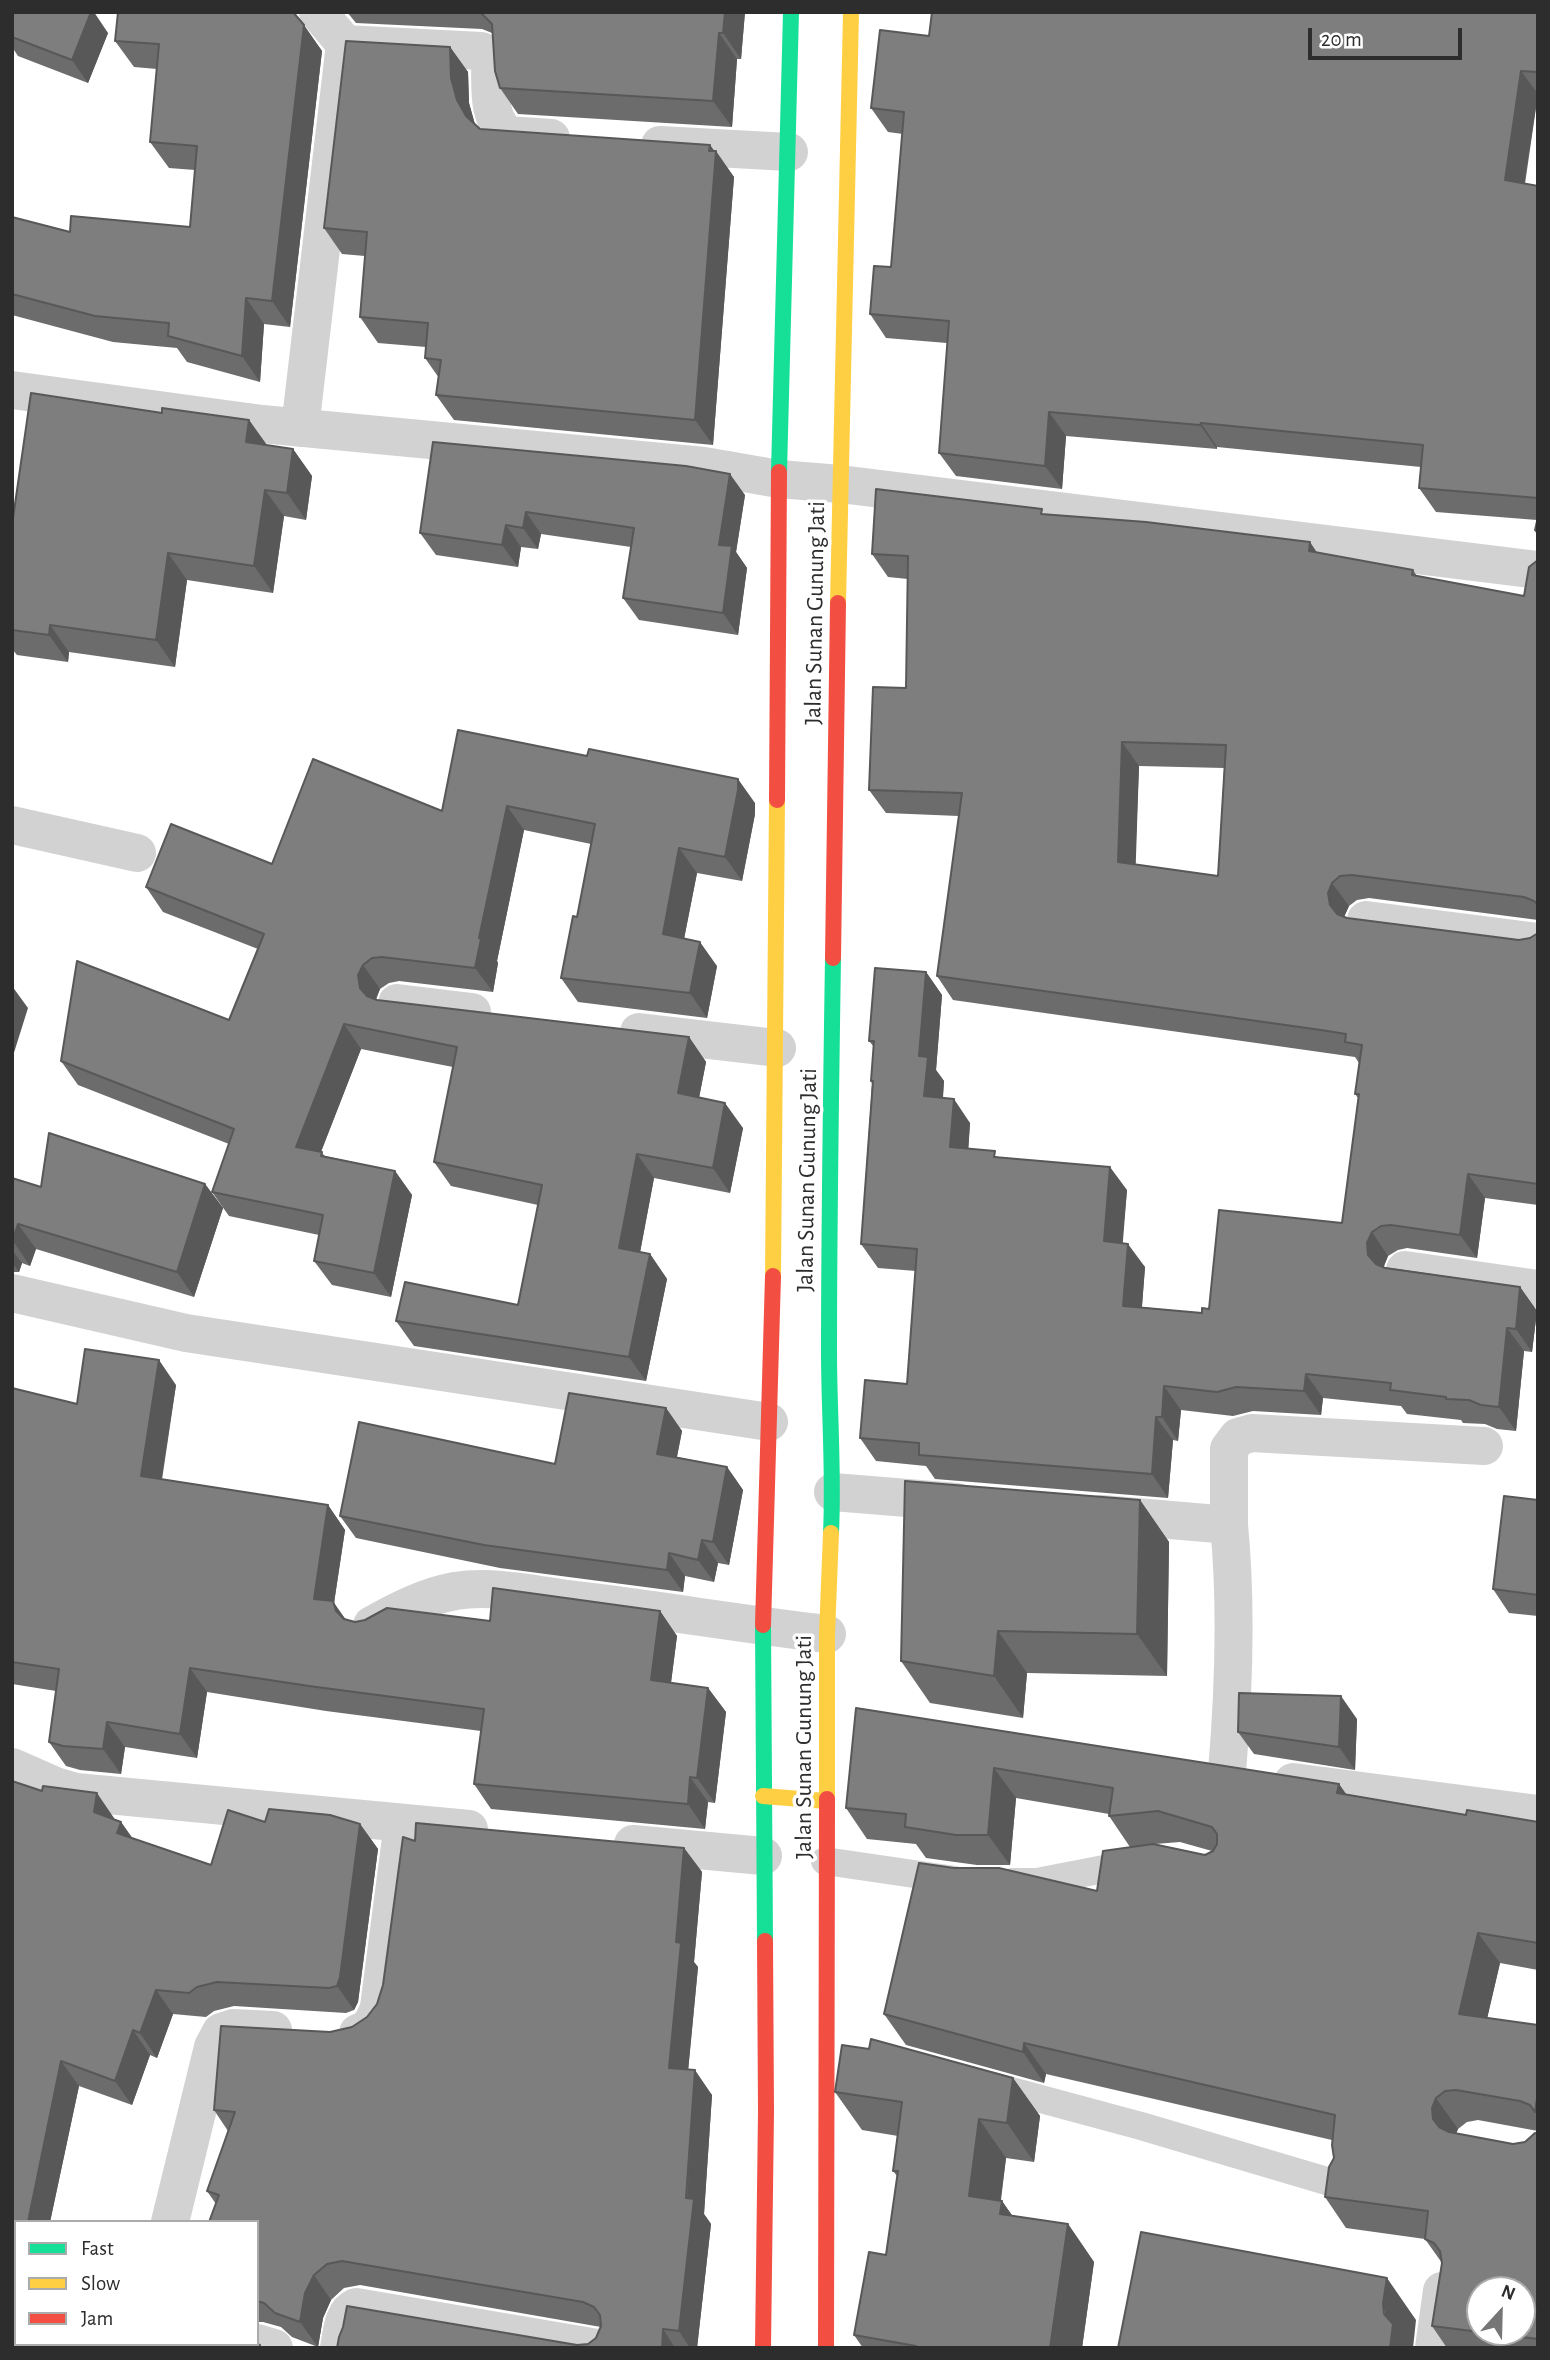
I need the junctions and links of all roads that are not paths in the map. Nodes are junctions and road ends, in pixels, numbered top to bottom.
1 (318, 12) edge
2 (791, 12) edge
3 (851, 12) edge
4 (345, 44) junction
5 (589, 141) edge
6 (630, 143) edge
7 (789, 152) junction
8 (12, 390) edge
9 (300, 428) junction
10 (779, 479) junction
11 (840, 484) junction
12 (1538, 570) edge
13 (12, 825) edge
14 (136, 853) dead end
15 (1366, 920) edge
16 (1538, 942) edge
17 (397, 1003) edge
18 (506, 1016) edge
19 (601, 1027) edge
20 (777, 1048) junction
21 (1405, 1270) edge
22 (1538, 1289) edge
23 (12, 1293) edge
24 (769, 1422) junction
25 (1484, 1446) dead end
26 (833, 1492) junction
27 (985, 1504) edge
28 (1067, 1511) edge
29 (1230, 1525) junction
30 (372, 1625) edge
31 (763, 1627) junction
32 (827, 1634) junction
33 (1186, 1765) edge
34 (12, 1767) edge
35 (1227, 1772) junction
36 (763, 1796) junction
37 (826, 1801) junction
38 (1538, 1814) edge
39 (403, 1823) junction
40 (500, 1832) edge
41 (597, 1841) edge
42 (763, 1856) junction
43 (1166, 1859) edge
44 (825, 1861) junction
45 (967, 2079) edge
46 (1340, 2185) edge
47 (170, 2220) edge
48 (1442, 2291) edge
49 (339, 2348) edge
50 (597, 2348) edge
51 (763, 2348) edge
52 (826, 2348) edge
53 (1434, 2348) edge

1 - 4 street
2 - 7 highway
3 - 11 highway, Jalan Sunan Gunung Jati
4 - 5 street
4 - 9 street
6 - 7 street
7 - 10 highway
8 - 9 street
9 - 10 street
10 - 11 street
10 - 20 highway
11 - 12 street
11 - 26 highway, Jalan Sunan Gunung Jati
13 - 14 street
15 - 16 street
17 - 18 street
19 - 20 street
20 - 24 highway
21 - 22 street
23 - 24 street
24 - 31 highway
25 - 29 street
26 - 27 street
26 - 32 highway, Jalan Sunan Gunung Jati
28 - 29 street
29 - 35 street
30 - 31 street
31 - 32 street
31 - 36 highway
32 - 37 highway, Jalan Sunan Gunung Jati
33 - 35 street
34 - 39 street
35 - 38 street
36 - 37 highway
36 - 42 highway
37 - 44 highway, Jalan Sunan Gunung Jati
39 - 40 street
39 - 47 street
41 - 42 street
42 - 51 highway
43 - 44 lane
44 - 52 highway, Jalan Sunan Gunung Jati
45 - 46 lane
48 - 53 street
49 - 50 street

